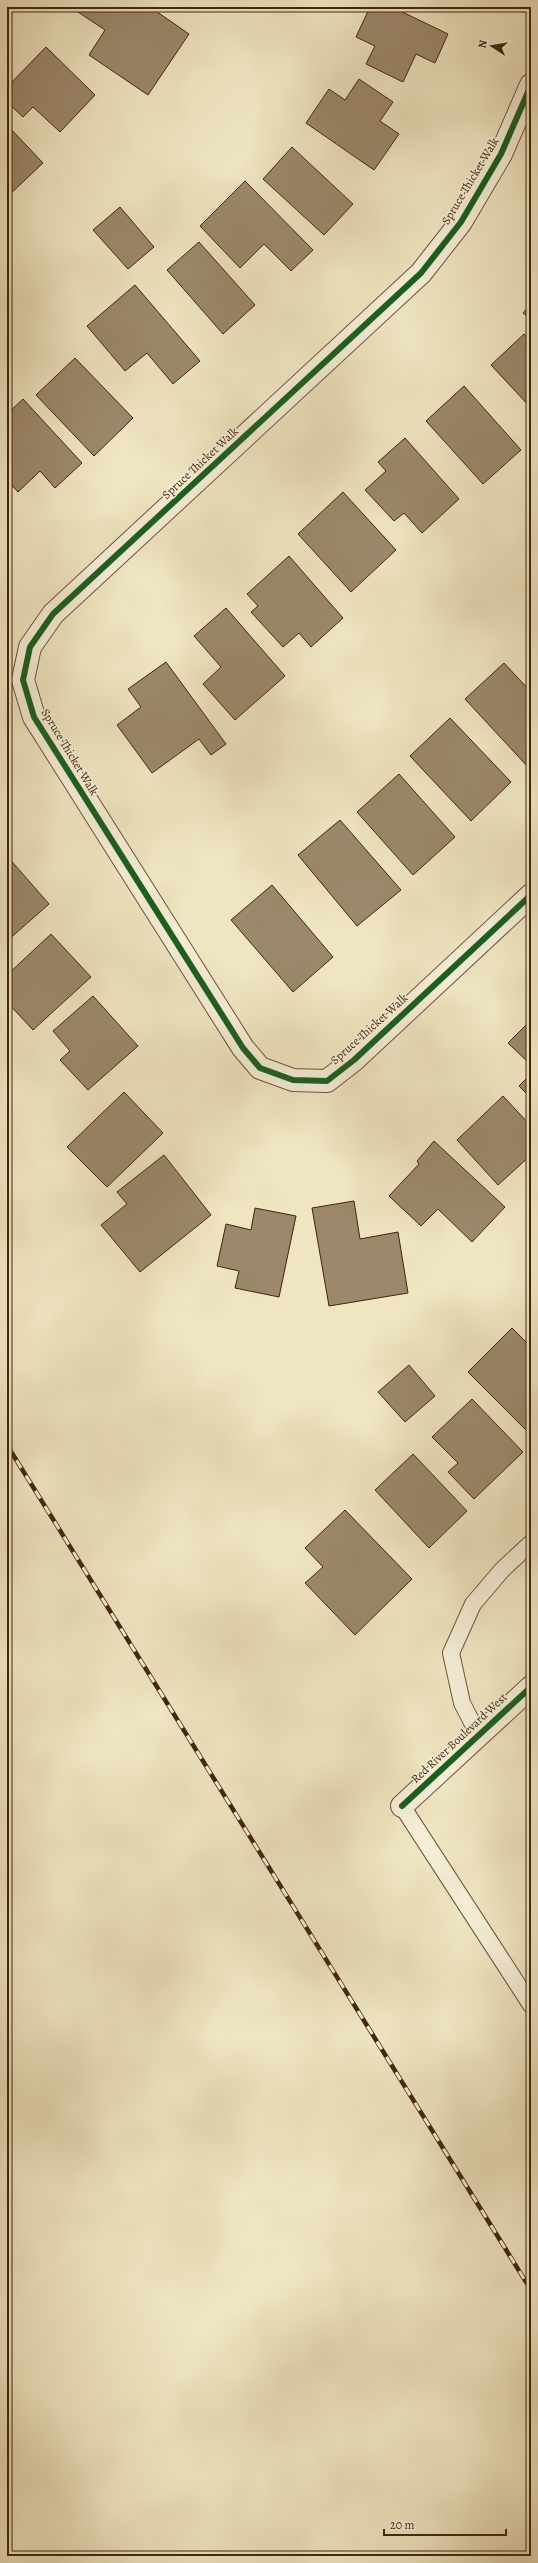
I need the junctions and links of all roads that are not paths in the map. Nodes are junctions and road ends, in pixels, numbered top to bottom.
1 (531, 85) edge
2 (531, 895) edge
3 (531, 1543) edge
4 (531, 1687) edge
5 (479, 1736) junction
6 (402, 1806) joint
7 (531, 2005) edge

1 - 2 street, Spruce Thicket Walk
3 - 5 lane, Red River Boulevard West
4 - 5 street, Red River Boulevard West
5 - 6 street, Red River Boulevard West
6 - 7 lane

